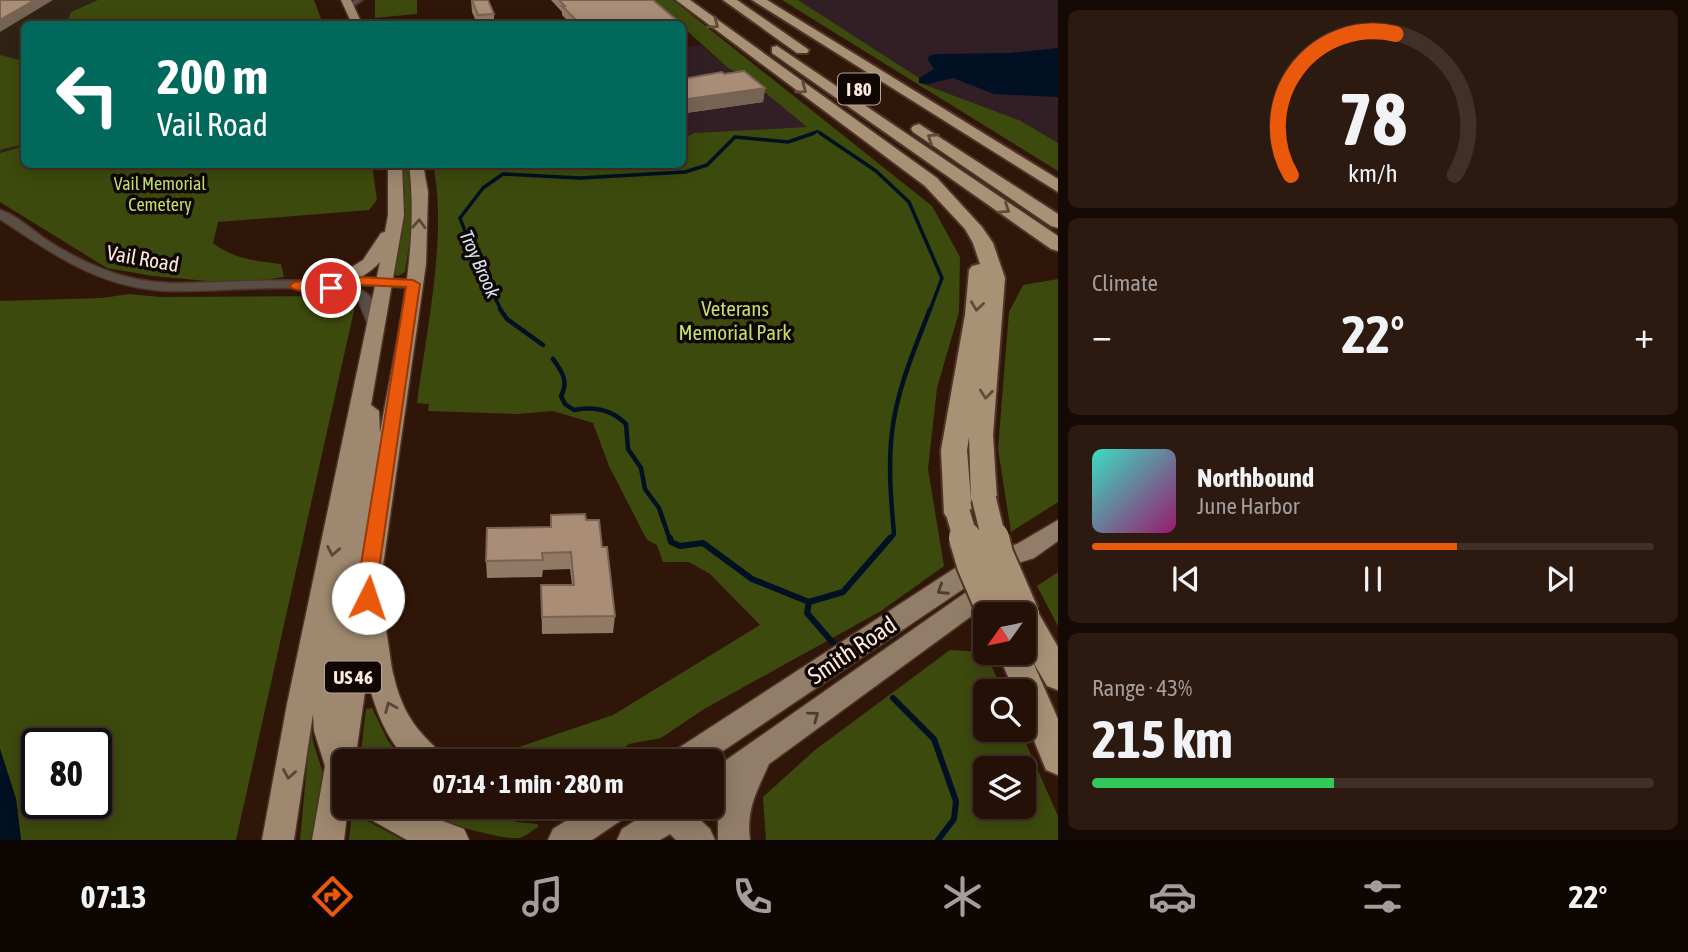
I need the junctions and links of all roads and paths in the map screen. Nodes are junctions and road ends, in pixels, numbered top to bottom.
1 (682, 0) edge
2 (758, 0) edge
3 (351, 2) edge
4 (723, 4) edge
5 (356, 21) edge
6 (921, 104) junction
7 (906, 165) junction
8 (395, 168) edge
9 (417, 168) edge
10 (1058, 176) edge
11 (1058, 187) edge
12 (0, 214) edge
13 (396, 215) junction
14 (1058, 222) edge
15 (1058, 245) edge
16 (340, 280) junction
17 (385, 281) junction
18 (413, 284) junction
19 (295, 286) junction
20 (376, 329) junction
21 (369, 363) junction
22 (1058, 529) edge
23 (1025, 551) junction
24 (367, 590) junction
25 (989, 602) edge
26 (1012, 602) edge
27 (1036, 651) edge
28 (1031, 665) edge
29 (1034, 665) edge
30 (1058, 676) edge
31 (1058, 727) edge
32 (335, 749) edge
33 (345, 749) edge
34 (418, 749) edge
35 (702, 749) edge
36 (759, 757) junction
37 (1058, 758) edge
38 (724, 780) edge
39 (332, 819) edge
40 (398, 819) edge
41 (596, 819) edge
42 (660, 819) edge
43 (681, 819) edge
44 (278, 840) edge
45 (328, 840) edge
46 (453, 840) edge
47 (564, 840) edge
48 (633, 840) edge
49 (699, 840) edge
50 (734, 840) edge

1 -> 7 highway
2 - 6 highway
3 - 5 highway
14 -> 4 highway, I 80
4 -> 15 highway, I 80
6 - 10 highway
6 - 11 highway
7 -> 25 highway, bridge
7 -> 26 highway, bridge
8 - 13 highway, US 46
18 -> 9 highway, US 46
12 - 19 street, Vail Road
13 - 16 highway
13 - 17 highway, US 46
16 - 17 street, Vail Road
16 - 19 street, Vail Road
17 - 18 street, Vail Road
17 - 20 highway, US 46
18 - 24 highway, US 46
19 - 20 street, Vail Road
20 - 21 highway, US 46
21 - 32 highway
21 -> 44 highway, US 46
22 - 23 main road, Smith Road
23 -> 35 main road, Smith Road
36 -> 23 main road, Smith Road
24 - 33 highway, US 46
34 -> 24 highway
27 - 30 highway
28 - 37 highway
29 - 31 highway
36 - 38 main road, Smith Road
36 - 50 main road
39 - 45 highway, US 46
40 - 46 highway
41 - 47 main road
42 - 48 main road
43 - 49 main road

